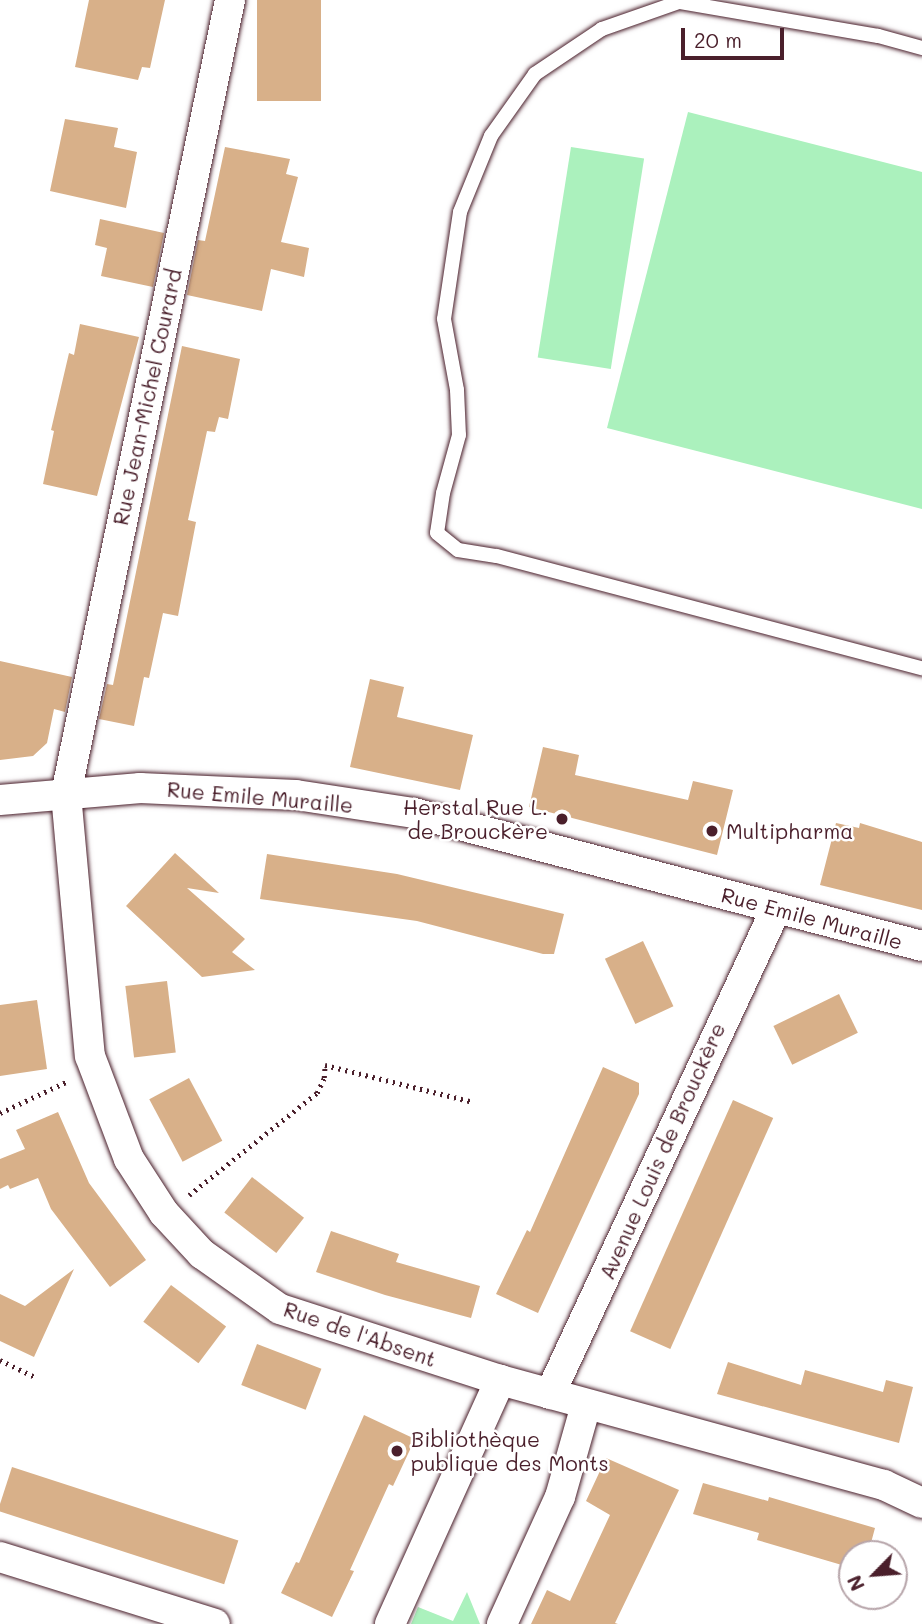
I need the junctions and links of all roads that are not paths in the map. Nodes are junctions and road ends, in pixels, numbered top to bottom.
1 (230, 0) edge
2 (922, 48) edge
3 (922, 668) edge
4 (66, 793) junction
5 (0, 800) edge
6 (776, 909) junction
7 (922, 946) edge
8 (500, 1380) junction
9 (550, 1394) junction
10 (586, 1405) junction
11 (922, 1503) edge
12 (0, 1557) edge
13 (215, 1624) edge
14 (390, 1624) edge
15 (502, 1624) edge

1 - 4 street, Rue Jean-Michel Courard
2 - 3 lane
4 - 5 street, Rue Emile Muraille
4 - 6 street, Rue Emile Muraille
4 - 8 street, Rue de l'Absent
6 - 7 street, Rue Emile Muraille
6 - 9 street, Avenue Louis de Brouckère
8 - 9 street, Rue de l'Absent
8 - 14 street
9 - 10 street, Rue de l'Absent
10 - 11 street, Rue de l'Absent
10 - 15 street
12 - 13 street

